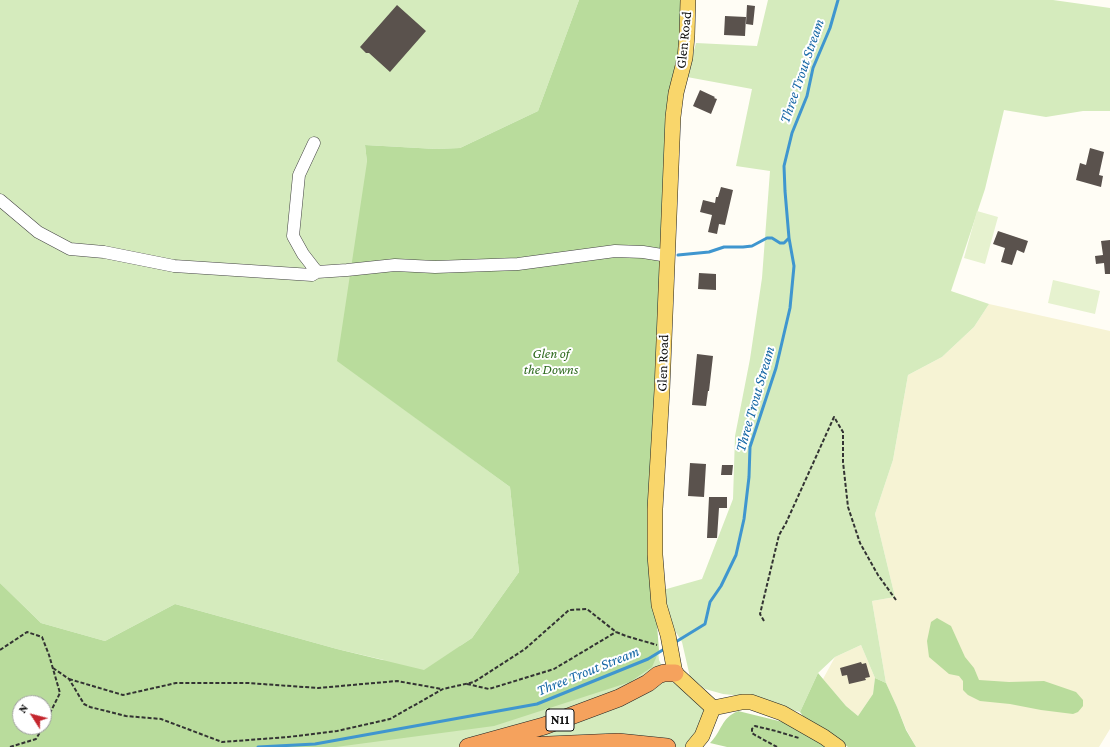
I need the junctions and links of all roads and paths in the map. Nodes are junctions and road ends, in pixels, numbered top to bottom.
1 (688, 0) edge
2 (314, 143) dead end
3 (0, 200) edge
4 (668, 256) junction
5 (317, 272) junction
6 (896, 600) dead end
7 (764, 621) dead end
8 (616, 632) junction
9 (667, 645) junction
10 (0, 650) edge
11 (53, 668) junction
12 (675, 673) junction
13 (69, 679) junction
14 (466, 684) junction
15 (443, 690) junction
16 (713, 708) junction
17 (52, 709) edge
18 (800, 732) dead end
19 (38, 735) edge
20 (10, 747) edge
21 (468, 747) edge
22 (502, 747) edge
23 (664, 747) edge
24 (693, 747) edge
25 (777, 747) edge
26 (838, 747) edge

1 - 4 main road, Glen Road
2 - 5 lane
3 - 5 lane
4 - 5 lane
4 - 9 main road, Glen Road
6 - 7 path
8 - 9 path
8 - 14 path
8 - 14 path
9 - 12 main road, Glen Road
10 - 11 path
11 - 13 path
11 - 17 path
12 - 16 main road
12 - 21 highway, N11
13 - 15 path
13 - 15 path
14 - 15 path
16 - 24 main road
16 - 26 main road
18 - 25 path
19 - 20 path
22 - 23 highway, N11

